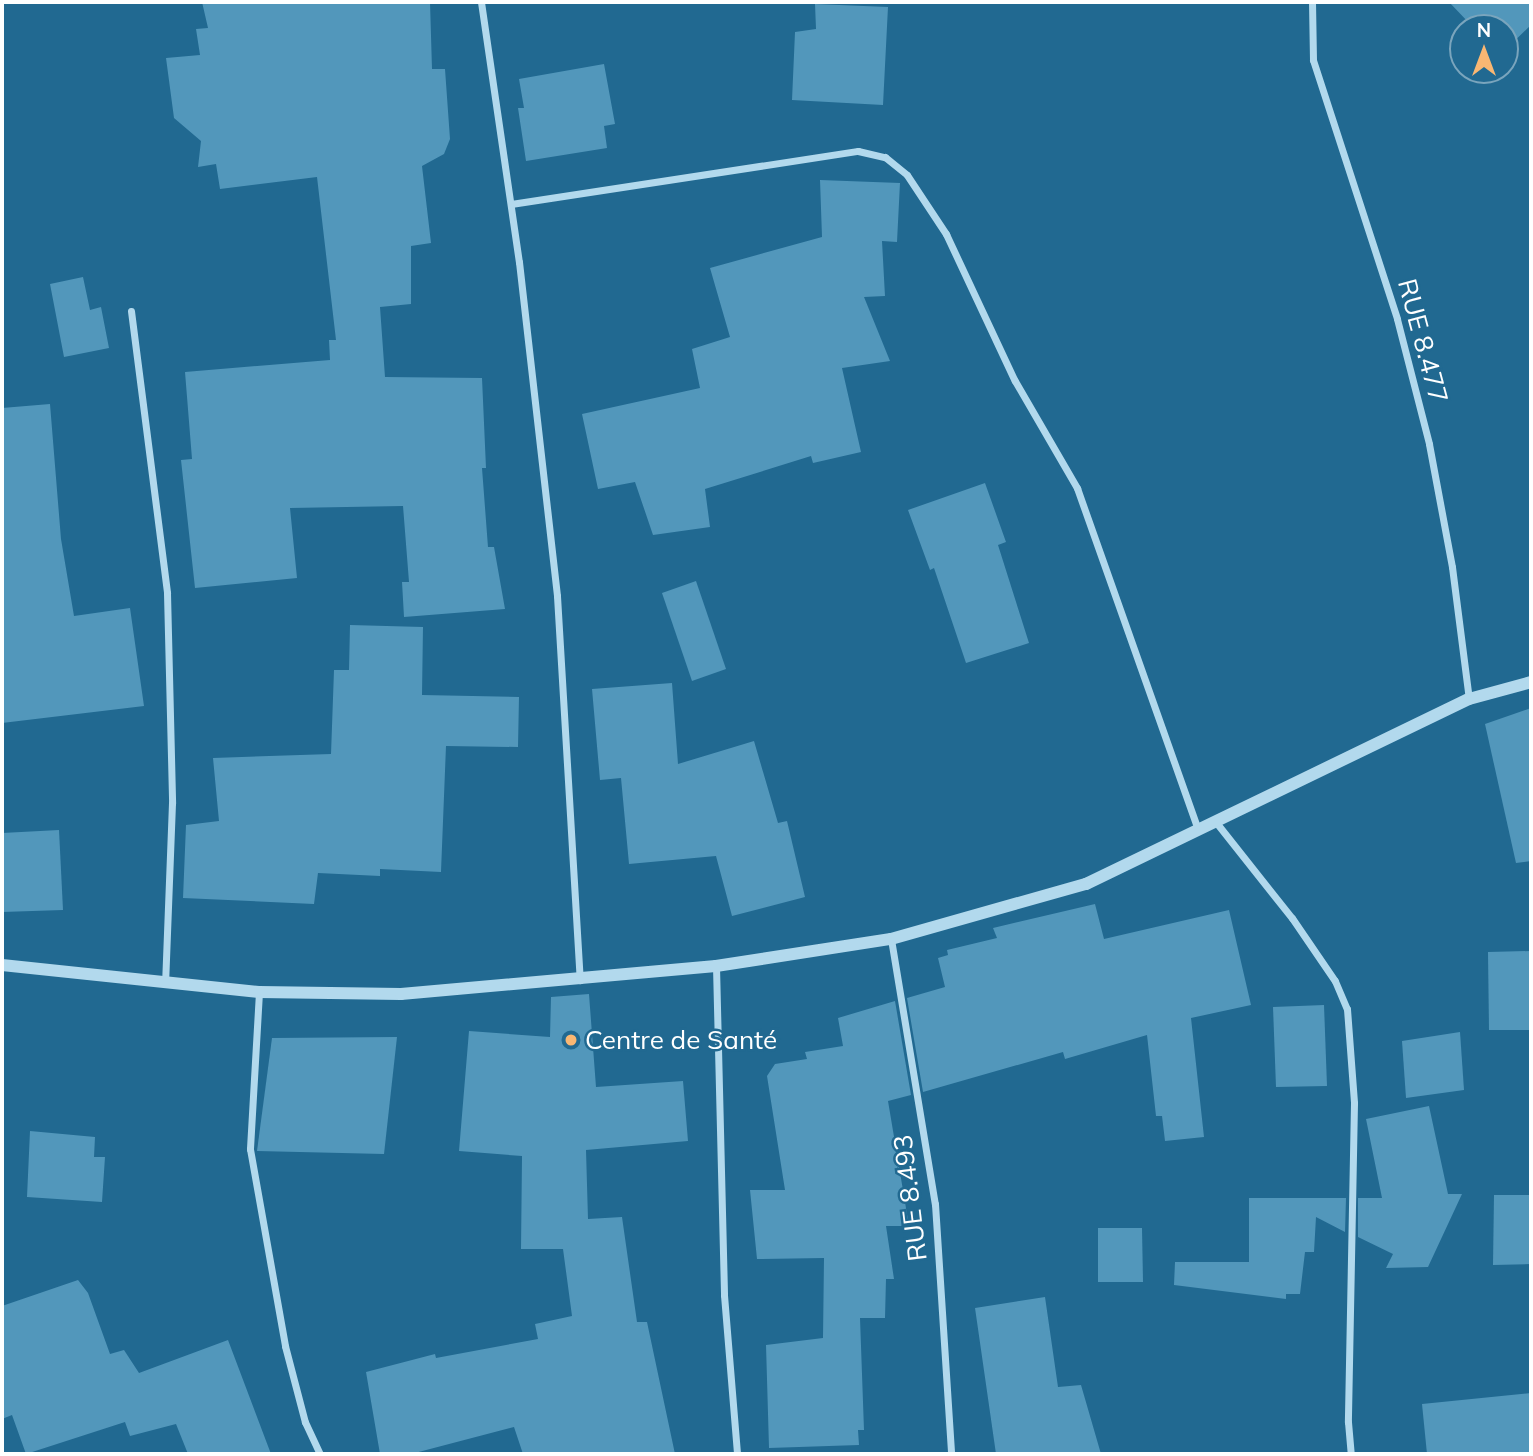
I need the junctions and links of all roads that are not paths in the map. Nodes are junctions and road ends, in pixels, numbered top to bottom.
1 (481, 2) edge
2 (1312, 2) edge
3 (511, 204) junction
4 (131, 312) dead end
5 (1531, 682) edge
6 (1469, 699) junction
7 (1215, 821) junction
8 (1198, 829) junction
9 (891, 939) junction
10 (2, 965) edge
11 (716, 966) junction
12 (580, 980) junction
13 (165, 983) junction
14 (259, 992) junction
15 (320, 1454) edge
16 (737, 1454) edge
17 (951, 1454) edge
18 (1351, 1454) edge

1 - 3 street
2 - 6 street, RUE 8.477
3 - 8 street
3 - 12 street
4 - 13 street
5 - 6 street
6 - 7 street
7 - 8 street
7 - 18 street
8 - 9 street
9 - 11 street
9 - 17 street, RUE 8.493
10 - 13 street
11 - 12 street
11 - 16 street
12 - 14 street
13 - 14 street
14 - 15 street

